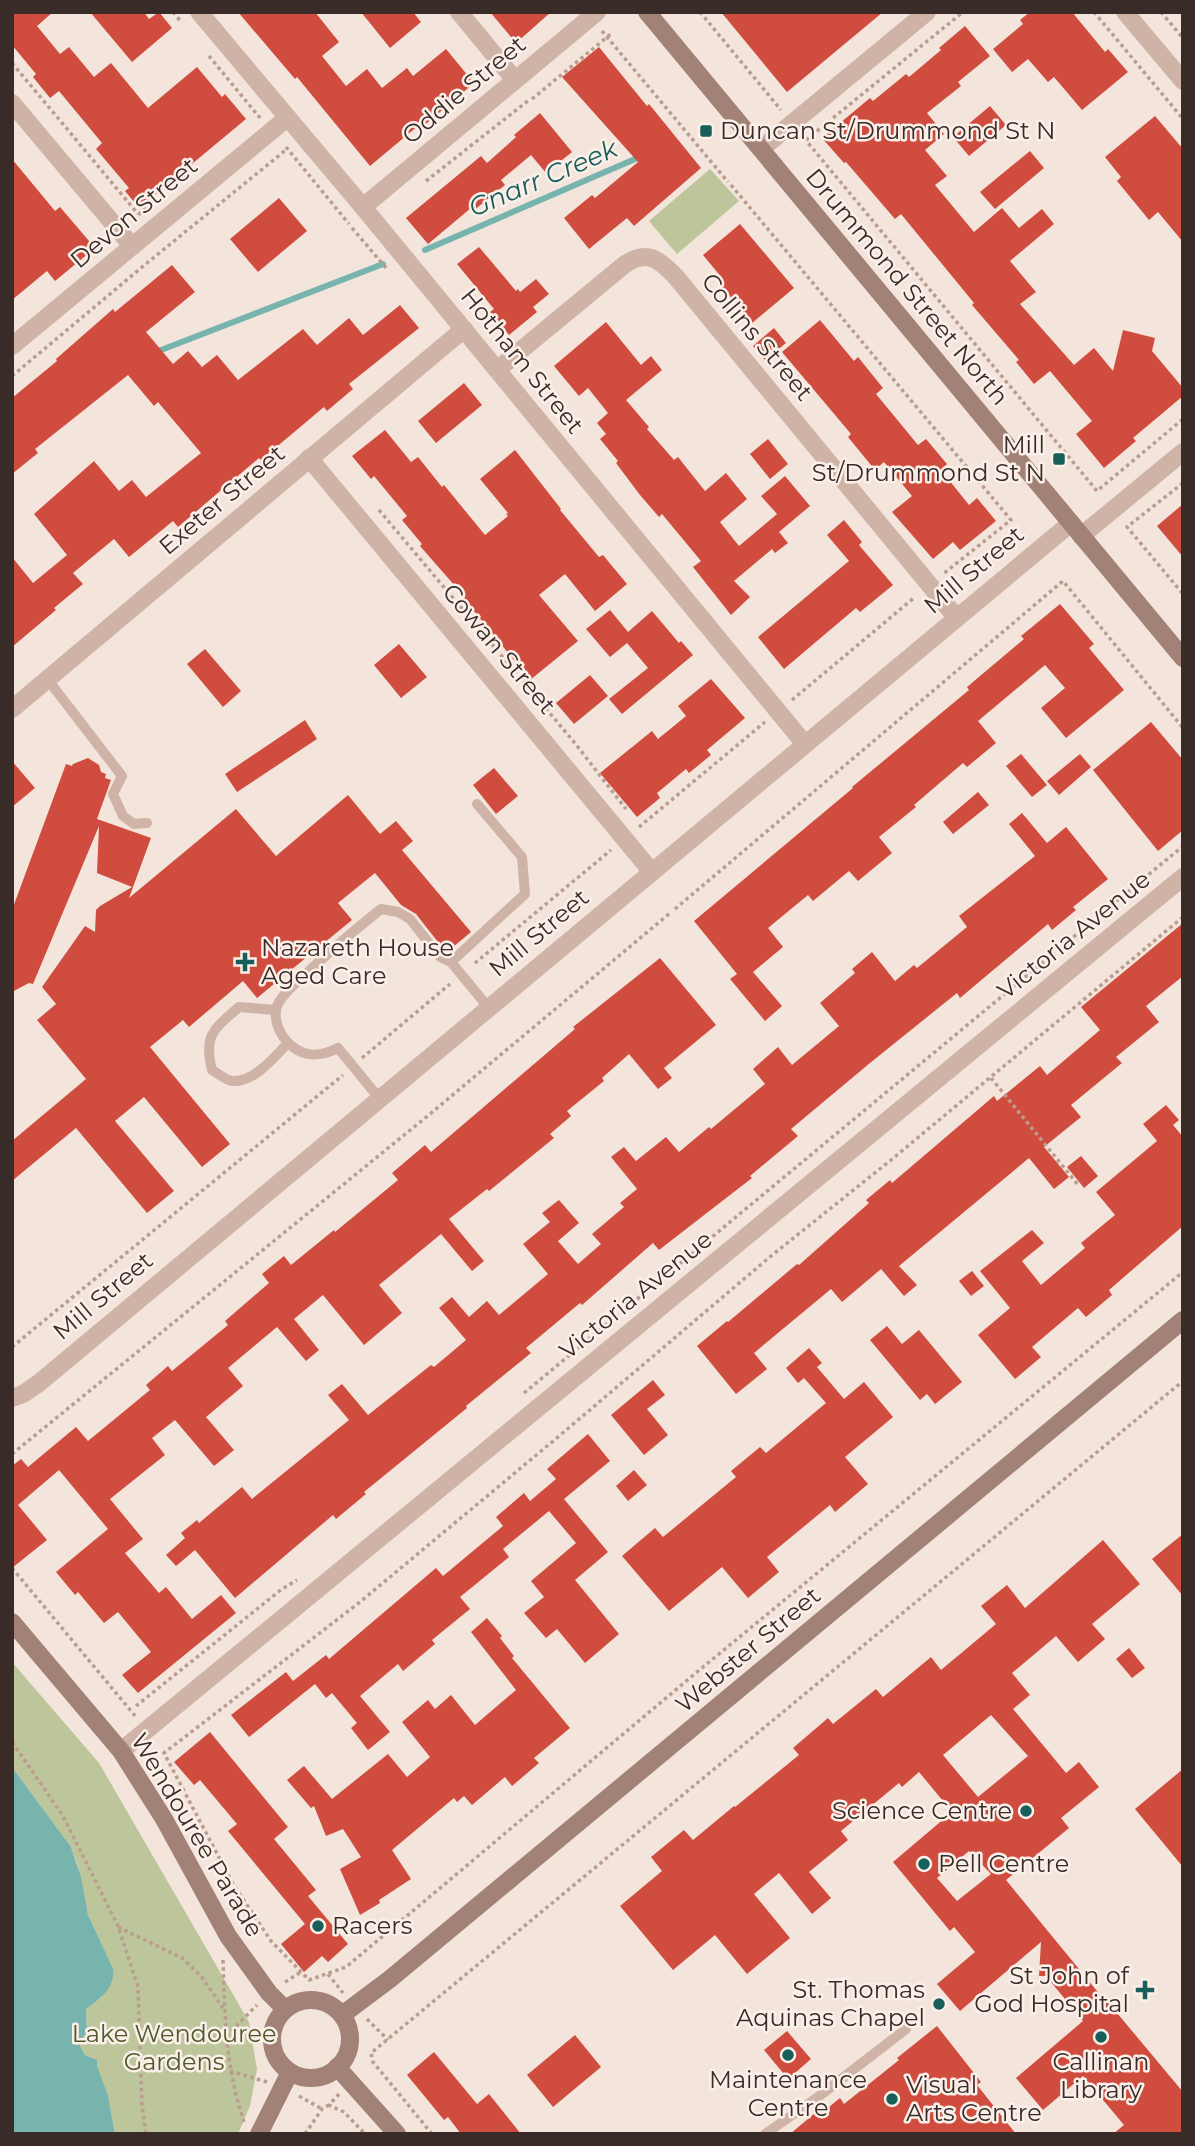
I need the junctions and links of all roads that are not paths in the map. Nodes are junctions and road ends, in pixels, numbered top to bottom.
1 (199, 12) edge
2 (459, 12) edge
3 (597, 12) edge
4 (647, 12) edge
5 (927, 12) edge
6 (1125, 12) edge
7 (515, 80) junction
8 (1183, 81) edge
9 (12, 103) edge
10 (287, 118) junction
11 (761, 149) junction
12 (363, 206) junction
13 (132, 246) junction
14 (464, 329) junction
15 (12, 346) edge
16 (497, 370) junction
17 (1183, 452) edge
18 (309, 458) junction
19 (1076, 529) junction
20 (956, 617) junction
21 (1183, 658) edge
22 (48, 680) junction
23 (12, 709) edge
24 (804, 743) junction
25 (477, 804) dead end
26 (147, 822) dead end
27 (652, 872) junction
28 (1183, 877) edge
29 (451, 962) junction
30 (488, 1007) junction
31 (276, 1010) junction
32 (288, 1043) junction
33 (379, 1098) junction
34 (1183, 1320) edge
35 (39, 1383) junction
36 (12, 1387) edge
37 (12, 1398) edge
38 (12, 1405) edge
39 (12, 1622) edge
40 (121, 1751) junction
41 (285, 2009) junction
42 (342, 2015) junction
43 (906, 2029) dead end
44 (337, 2067) junction
45 (290, 2072) junction
46 (259, 2134) edge
47 (397, 2134) edge
48 (765, 2134) edge

1 - 10 street, Hotham Street
2 - 7 street
3 - 7 street, Oddie Street
4 - 11 street, Drummond Street North
5 - 11 street
6 - 8 street
7 - 12 street, Oddie Street
9 - 13 street
10 - 12 street, Hotham Street
10 - 13 street, Devon Street
11 - 19 street, Drummond Street North
12 - 14 street, Hotham Street
13 - 15 street, Devon Street
14 - 16 street, Hotham Street
14 - 18 street, Exeter Street
16 - 20 street, Collins Street
16 - 24 street, Hotham Street
17 - 19 street, Mill Street
18 - 22 street, Exeter Street
18 - 27 street, Cowan Street
19 - 20 street, Mill Street
19 - 21 street, Drummond Street North
20 - 24 street, Mill Street
22 - 23 street, Exeter Street
22 - 26 lane
24 - 27 street, Mill Street
25 - 29 lane
27 - 30 street, Mill Street
28 - 40 street, Victoria Avenue
29 - 30 lane
29 - 31 lane
30 - 33 street, Mill Street
31 - 32 lane
31 - 32 lane
32 - 33 lane
33 - 35 street, Mill Street
34 - 42 street, Webster Street
35 - 36 street
35 - 37 street, Mill Street
35 - 38 lane
39 - 40 street, Wendouree Parade
40 - 41 street, Wendouree Parade
41 - 42 street
41 - 45 street
42 - 44 street
43 - 48 lane
44 - 45 street
44 - 47 street
45 - 46 street

